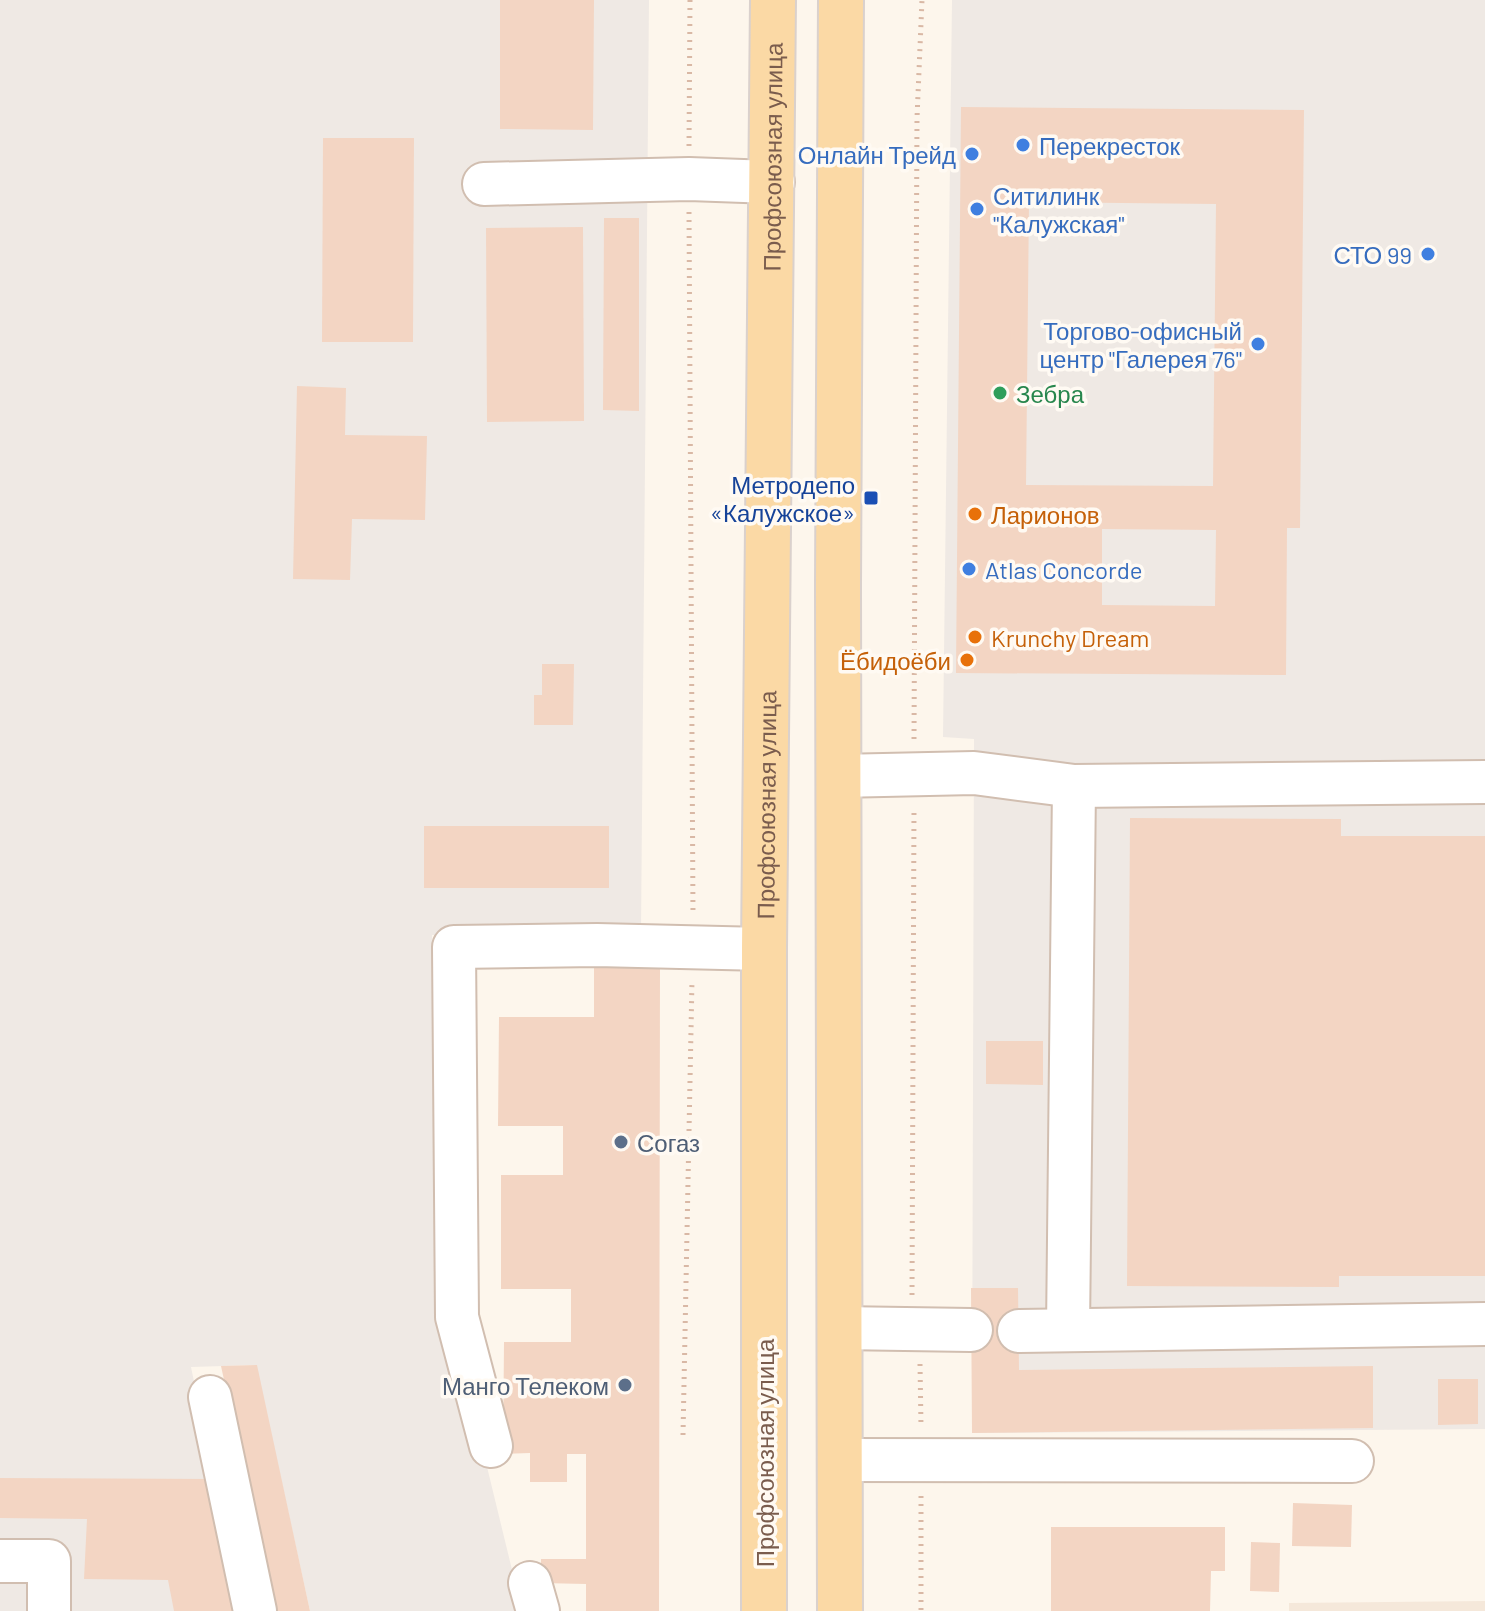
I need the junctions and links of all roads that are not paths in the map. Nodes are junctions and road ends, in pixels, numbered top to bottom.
1 (773, 0) edge
2 (841, 0) edge
3 (773, 182) junction
4 (484, 184) dead end
5 (838, 776) junction
6 (1485, 782) edge
7 (1074, 786) junction
8 (764, 949) junction
9 (1485, 1324) edge
10 (839, 1328) junction
11 (971, 1330) dead end
12 (1068, 1330) junction
13 (1019, 1331) dead end
14 (210, 1397) dead end
15 (491, 1446) dead end
16 (840, 1460) junction
17 (1352, 1461) dead end
18 (0, 1561) edge
19 (49, 1611) edge
20 (255, 1611) edge
21 (764, 1611) edge
22 (840, 1611) edge

1 - 3 main road, Профсоюзная улица
2 - 5 main road
3 - 4 lane
3 - 8 main road, Профсоюзная улица
5 - 7 lane
5 - 10 main road
6 - 7 lane
7 - 12 lane
8 - 15 lane
8 - 21 main road, Профсоюзная улица
9 - 12 lane
10 - 11 lane
10 - 16 main road
12 - 13 lane
14 - 20 lane
16 - 17 lane
16 - 22 main road
18 - 19 lane

